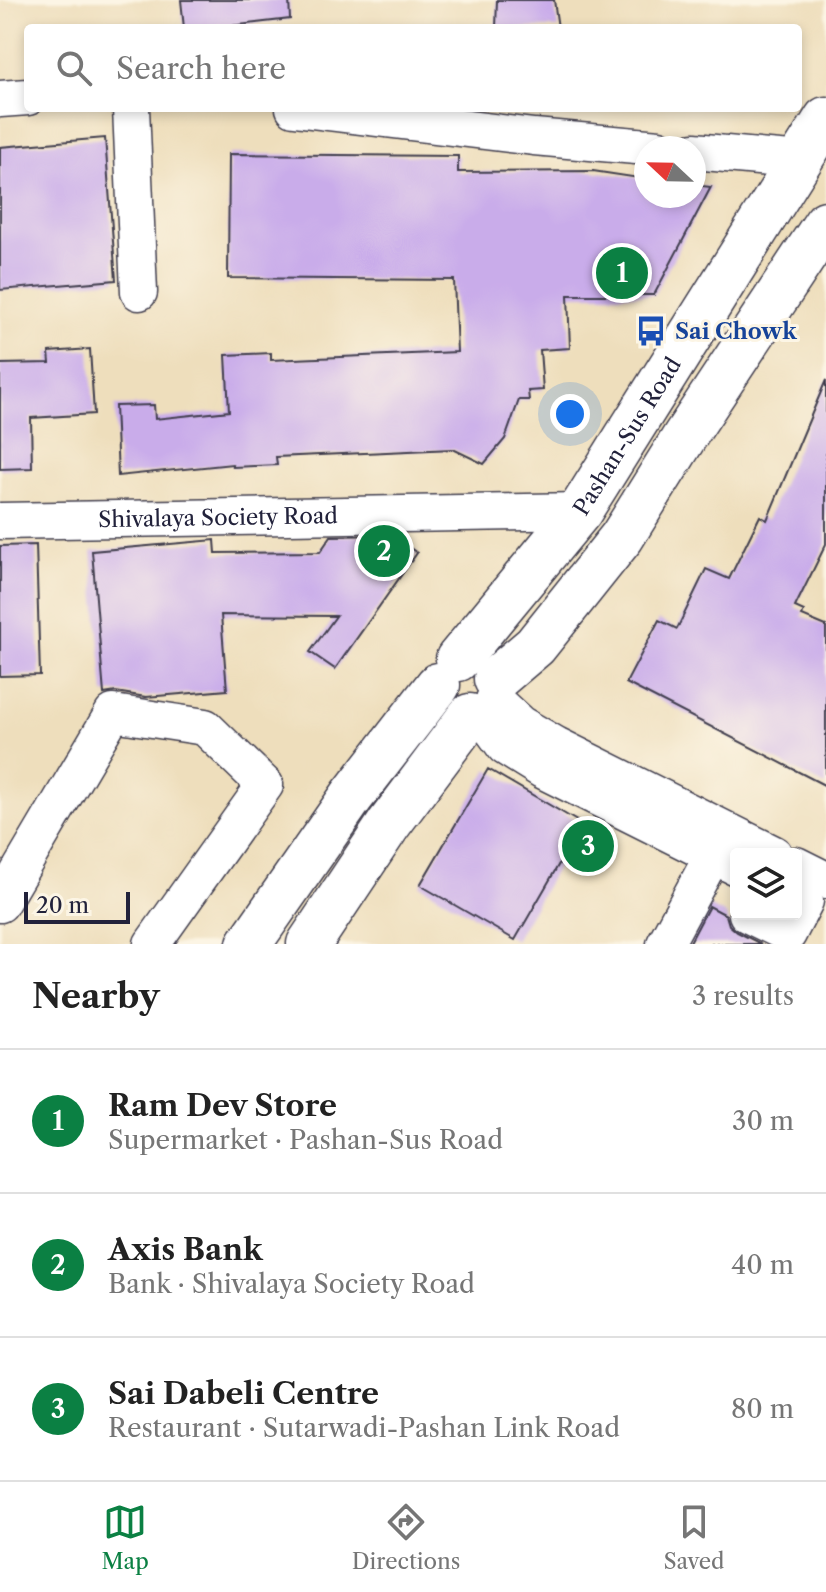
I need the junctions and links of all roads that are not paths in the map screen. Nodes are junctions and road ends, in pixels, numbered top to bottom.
1 (24, 97) edge
2 (0, 99) edge
3 (131, 112) edge
4 (327, 112) edge
5 (826, 119) edge
6 (634, 146) edge
7 (706, 152) edge
8 (802, 161) junction
9 (825, 228) edge
10 (139, 292) dead end
11 (580, 511) junction
12 (0, 521) edge
13 (448, 672) junction
14 (485, 702) junction
15 (762, 848) edge
16 (724, 861) edge
17 (802, 877) edge
18 (695, 888) junction
19 (813, 898) edge
20 (0, 904) edge
21 (730, 905) edge
22 (759, 920) edge
23 (797, 939) edge
24 (152, 944) edge
25 (249, 944) edge
26 (309, 944) edge
27 (665, 944) edge

1 - 2 street
3 - 10 street
4 - 6 street
5 - 8 main road, Pashan-Sus Road
7 - 8 street
8 - 11 main road, Pashan-Sus Road
9 - 14 main road
11 - 12 street, Shivalaya Society Road
11 - 13 main road, Pashan-Sus Road
13 - 14 main road
13 - 25 main road, Pashan-Sus Road
14 - 15 street
14 - 16 street
14 - 26 main road
16 - 18 street
17 - 19 street
18 - 21 street
18 - 27 street
19 - 23 street
20 - 24 street
22 - 23 street

